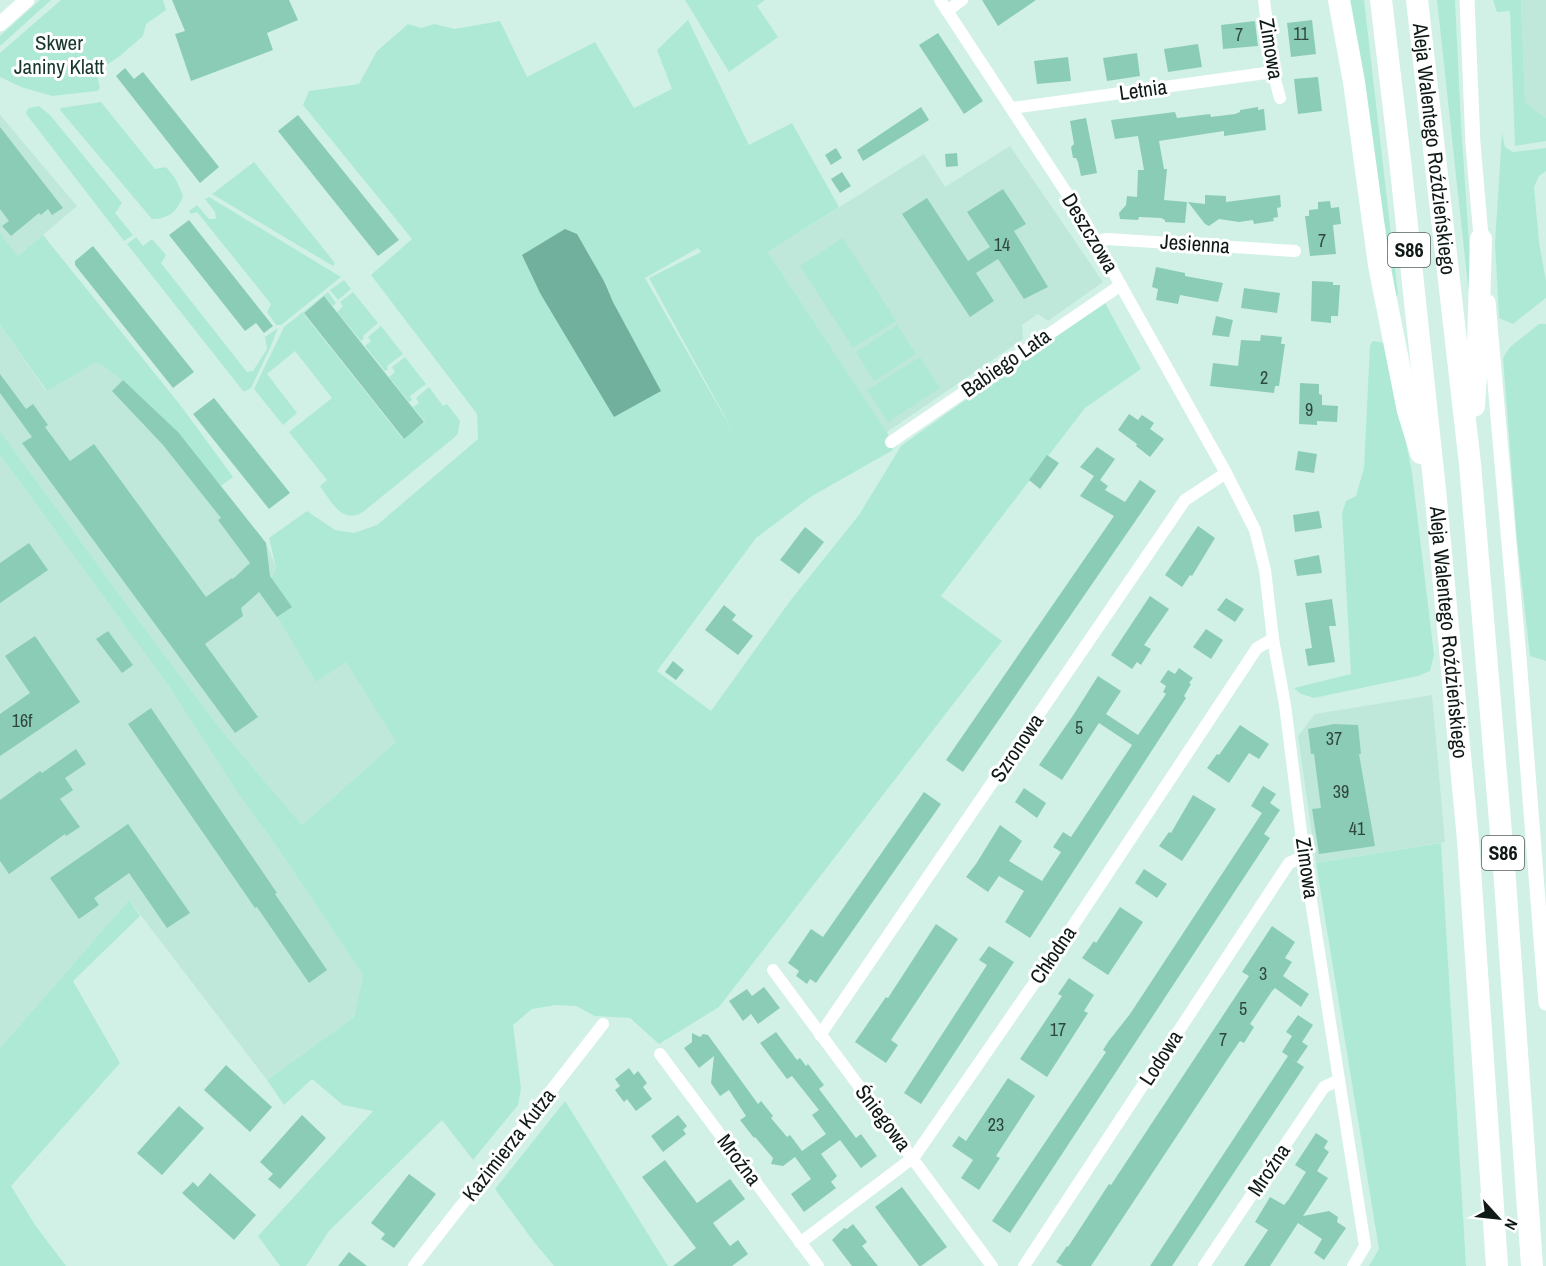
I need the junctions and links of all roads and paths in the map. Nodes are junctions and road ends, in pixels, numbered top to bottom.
1 (27, 0) edge
2 (962, 0) edge
3 (1264, 0) edge
4 (1339, 0) edge
5 (1381, 0) edge
6 (1417, 0) edge
7 (1467, 0) edge
8 (944, 5) edge
9 (0, 24) edge
10 (1273, 72) junction
11 (1280, 98) dead end
12 (1012, 108) junction
13 (1481, 239) junction
14 (1096, 241) junction
15 (1295, 251) dead end
16 (1121, 285) junction
17 (891, 442) dead end
18 (1470, 464) junction
19 (1226, 473) junction
20 (1436, 500) junction
21 (1273, 639) junction
22 (1304, 856) junction
23 (772, 970) dead end
24 (1546, 1003) edge
25 (603, 1024) dead end
26 (820, 1035) junction
27 (660, 1054) dead end
28 (1339, 1080) junction
29 (914, 1157) junction
30 (1495, 1230) junction
31 (800, 1243) junction
32 (414, 1266) edge
33 (818, 1266) edge
34 (992, 1266) edge
35 (1024, 1266) edge
36 (1204, 1266) edge
37 (1353, 1266) edge
38 (1490, 1266) edge
39 (1497, 1266) edge
40 (1532, 1266) edge

1 - 9 street
2 - 8 street
3 - 10 street, Zimowa
4 - 20 highway
5 - 20 highway, Aleja Walentego Roździeńskiego / S86
6 - 18 highway, Aleja Walentego Roździeńskiego / S86
7 - 13 street, Aleja Walentego Roździeńskiego
8 - 12 street, Deszczowa
10 - 11 street, Zimowa
10 - 12 street, Letnia
12 - 14 street, Deszczowa
13 - 18 highway
13 - 24 street, Aleja Walentego Roździeńskiego
14 - 15 street, Jesienna
14 - 16 street, Deszczowa
16 - 17 street, Babiego Lata
16 - 19 street, Deszczowa
18 - 40 highway, Aleja Walentego Roździeńskiego / S86
19 - 21 street, Zimowa
19 - 26 street, Szronowa
20 - 30 highway, Aleja Walentego Roździeńskiego / S86
21 - 22 street, Zimowa
21 - 29 street, Chłodna
22 - 28 street, Zimowa
22 - 35 street, Lodowa
23 - 26 street, Śniegowa
25 - 32 street, Kazimierza Kutza
26 - 29 street, Śniegowa
27 - 31 street, Mroźna
28 - 36 street, Mroźna
28 - 37 street, Zimowa
29 - 31 street, Chłodna
29 - 34 street, Śniegowa
30 - 38 highway
30 - 39 highway, Aleja Walentego Roździeńskiego / S86
31 - 33 street, Mroźna

